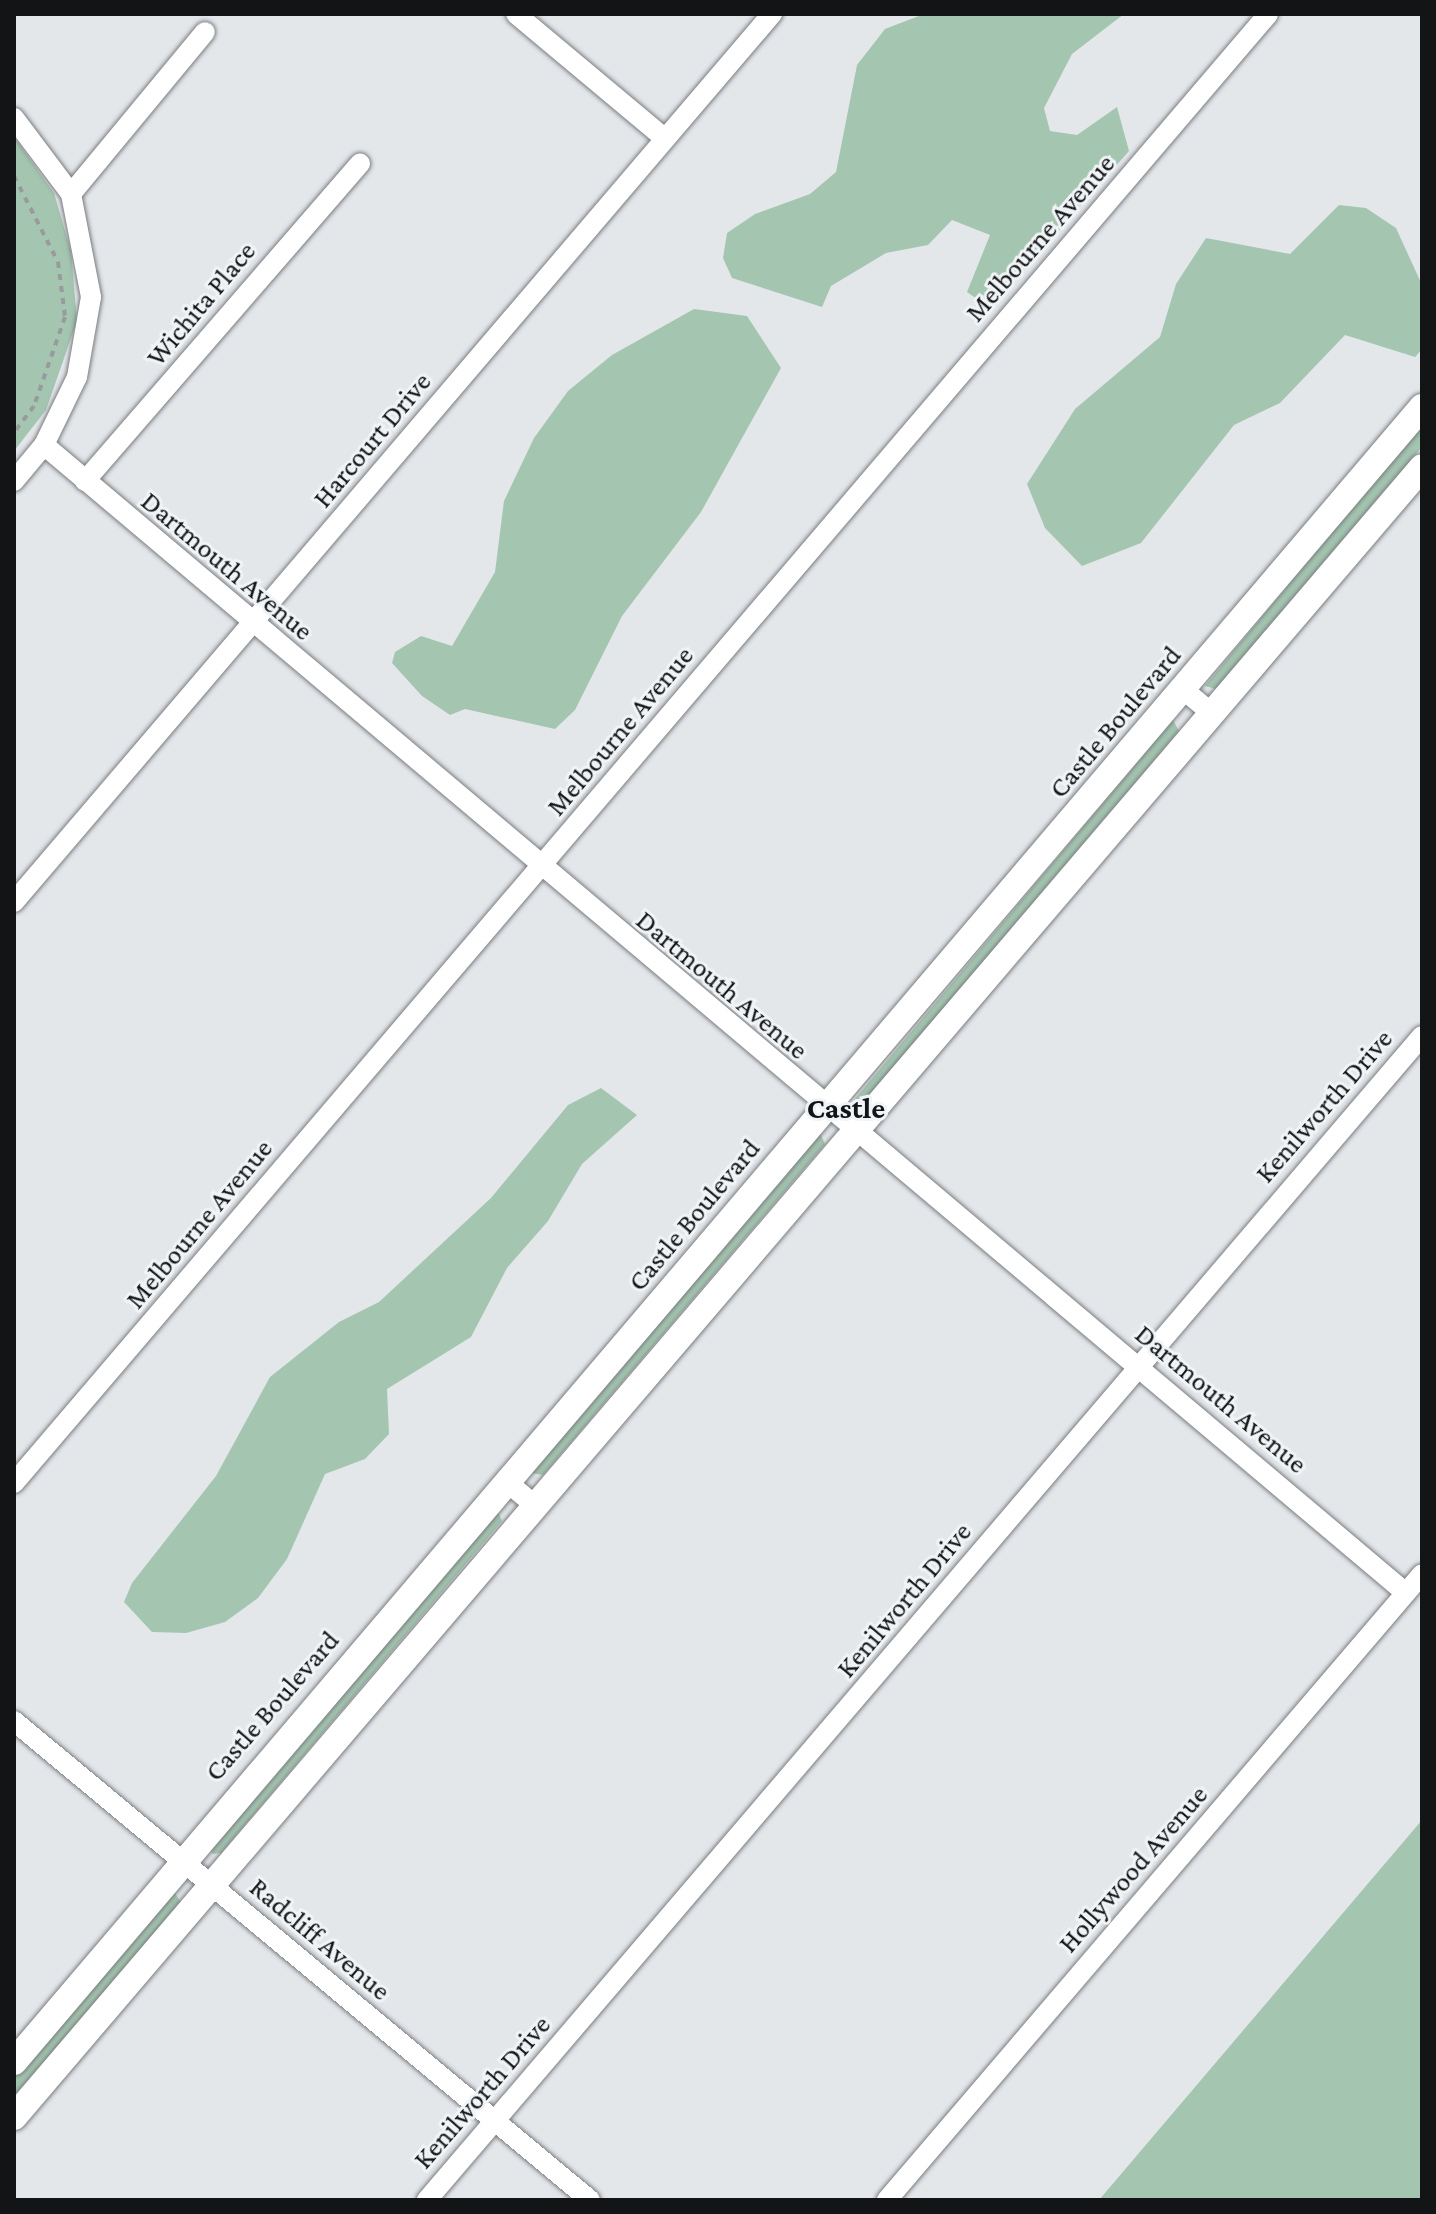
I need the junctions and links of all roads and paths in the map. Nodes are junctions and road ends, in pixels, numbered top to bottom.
1 (516, 14) edge
2 (772, 14) edge
3 (1268, 14) edge
4 (205, 32) dead end
5 (14, 118) edge
6 (663, 137) junction
7 (360, 163) dead end
8 (14, 176) edge
9 (71, 194) junction
10 (1422, 407) edge
11 (14, 433) edge
12 (44, 445) junction
13 (1422, 467) edge
14 (14, 481) edge
15 (85, 481) junction
16 (252, 623) junction
17 (1184, 690) junction
18 (1210, 712) junction
19 (541, 869) junction
20 (14, 902) edge
21 (1422, 1036) edge
22 (827, 1108) junction
23 (853, 1130) junction
24 (1139, 1366) junction
25 (507, 1482) junction
26 (14, 1483) edge
27 (532, 1503) junction
28 (1422, 1574) edge
29 (1406, 1593) junction
30 (14, 1721) edge
31 (182, 1860) junction
32 (209, 1883) junction
33 (14, 2062) edge
34 (14, 2117) edge
35 (495, 2121) junction
36 (427, 2200) edge
37 (590, 2200) edge
38 (887, 2200) edge

1 - 6 street
2 - 6 street, Harcourt Drive
3 - 19 street, Melbourne Avenue
4 - 9 street
5 - 9 street
6 - 16 street, Harcourt Drive
7 - 15 street, Wichita Place
8 - 11 path
9 - 12 street
10 - 17 street, Castle Boulevard
12 - 14 street
12 - 15 street, Dartmouth Avenue
13 - 18 street
15 - 16 street, Dartmouth Avenue
16 - 19 street, Dartmouth Avenue
16 - 20 street, Harcourt Drive
17 - 18 street
17 - 22 street, Castle Boulevard
18 - 23 street
19 - 22 street, Dartmouth Avenue
19 - 26 street, Melbourne Avenue
21 - 24 street, Kenilworth Drive
22 - 23 street, Dartmouth Avenue
22 - 25 street, Castle Boulevard
23 - 24 street, Dartmouth Avenue
23 - 27 street
24 - 29 street, Dartmouth Avenue
24 - 35 street, Kenilworth Drive
25 - 27 street
25 - 31 street, Castle Boulevard
27 - 32 street
28 - 29 street, Hollywood Avenue
29 - 38 street, Hollywood Avenue
30 - 31 street, Radcliff Avenue
31 - 32 street, Radcliff Avenue
31 - 33 street, Castle Boulevard
32 - 34 street
32 - 35 street, Radcliff Avenue
35 - 36 street, Kenilworth Drive
35 - 37 street, Radcliff Avenue

